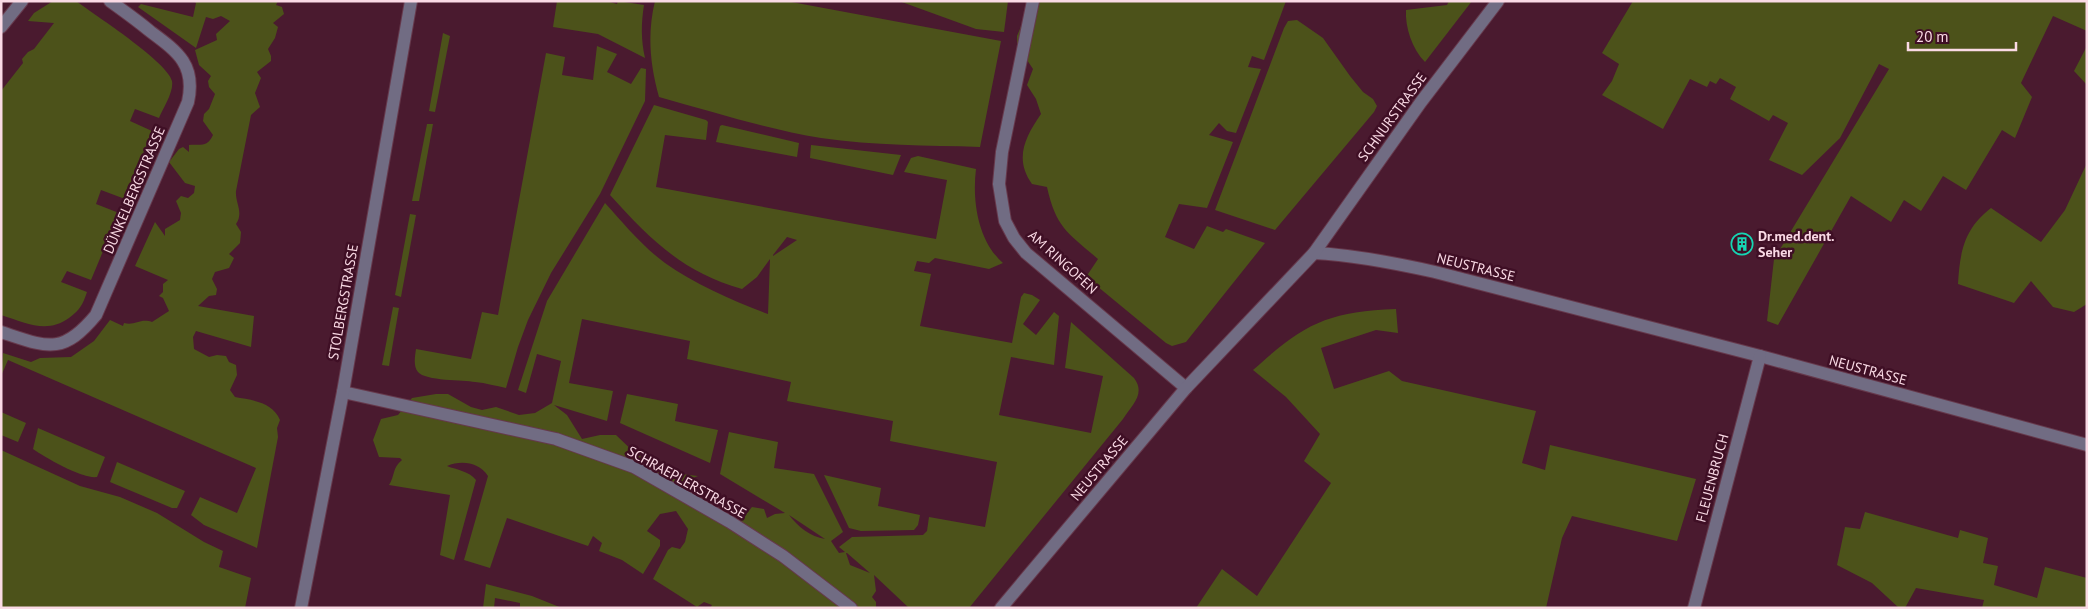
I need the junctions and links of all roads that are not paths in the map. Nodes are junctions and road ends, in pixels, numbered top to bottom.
1 (22, 1) edge
2 (110, 1) edge
3 (411, 1) edge
4 (1033, 1) edge
5 (1498, 1) edge
6 (1, 27) edge
7 (1314, 253) junction
8 (1, 332) edge
9 (1760, 356) junction
10 (1186, 388) junction
11 (343, 392) junction
12 (2087, 445) edge
13 (301, 608) edge
14 (851, 608) edge
15 (1001, 608) edge
16 (1694, 608) edge

1 - 6 street
2 - 8 street, DÜNKELBERGSTRASSE
3 - 11 street, STOLBERGSTRASSE
4 - 10 street, AM RINGOFEN
5 - 7 street, SCHNURSTRASSE
7 - 9 street, NEUSTRASSE
7 - 10 street, NEUSTRASSE
9 - 12 street, NEUSTRASSE
9 - 16 street, FLEUENBRUCH
10 - 15 street, NEUSTRASSE
11 - 13 street, STOLBERGSTRASSE
11 - 14 street, SCHRAEPLERSTRASSE

